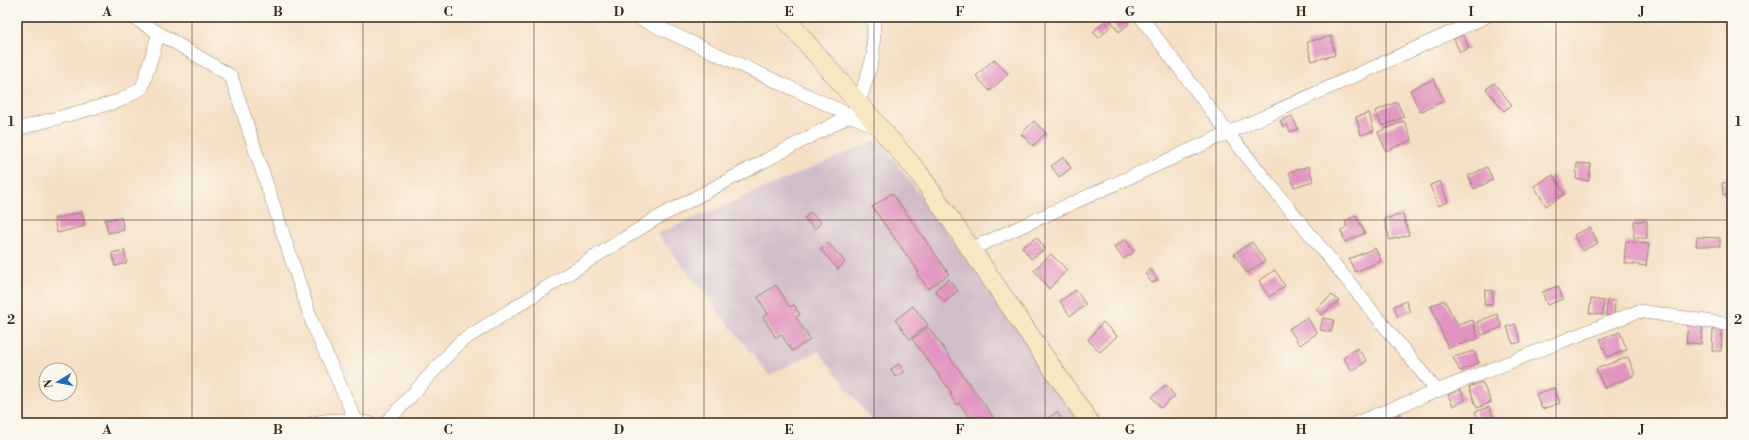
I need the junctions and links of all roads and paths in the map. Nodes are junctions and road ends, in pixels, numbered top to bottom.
1 (132, 17) edge
2 (636, 17) edge
3 (784, 17) edge
4 (874, 17) edge
5 (1141, 17) edge
6 (1485, 17) edge
7 (159, 33) junction
8 (855, 109) junction
9 (17, 128) edge
10 (1228, 133) junction
11 (971, 249) junction
12 (1732, 324) edge
13 (1437, 391) junction
14 (356, 421) edge
15 (312, 423) edge
16 (369, 423) edge
17 (386, 423) edge
18 (1090, 423) edge
19 (1356, 423) edge

1 - 7 street
2 - 8 street
3 - 8 main road
4 - 8 street
5 - 10 street
6 - 10 street
7 - 9 street
7 - 14 street
8 - 11 main road
8 - 17 street
10 - 11 street
10 - 13 street
11 - 18 main road
12 - 13 street
13 - 19 street
14 - 15 street
14 - 16 street

